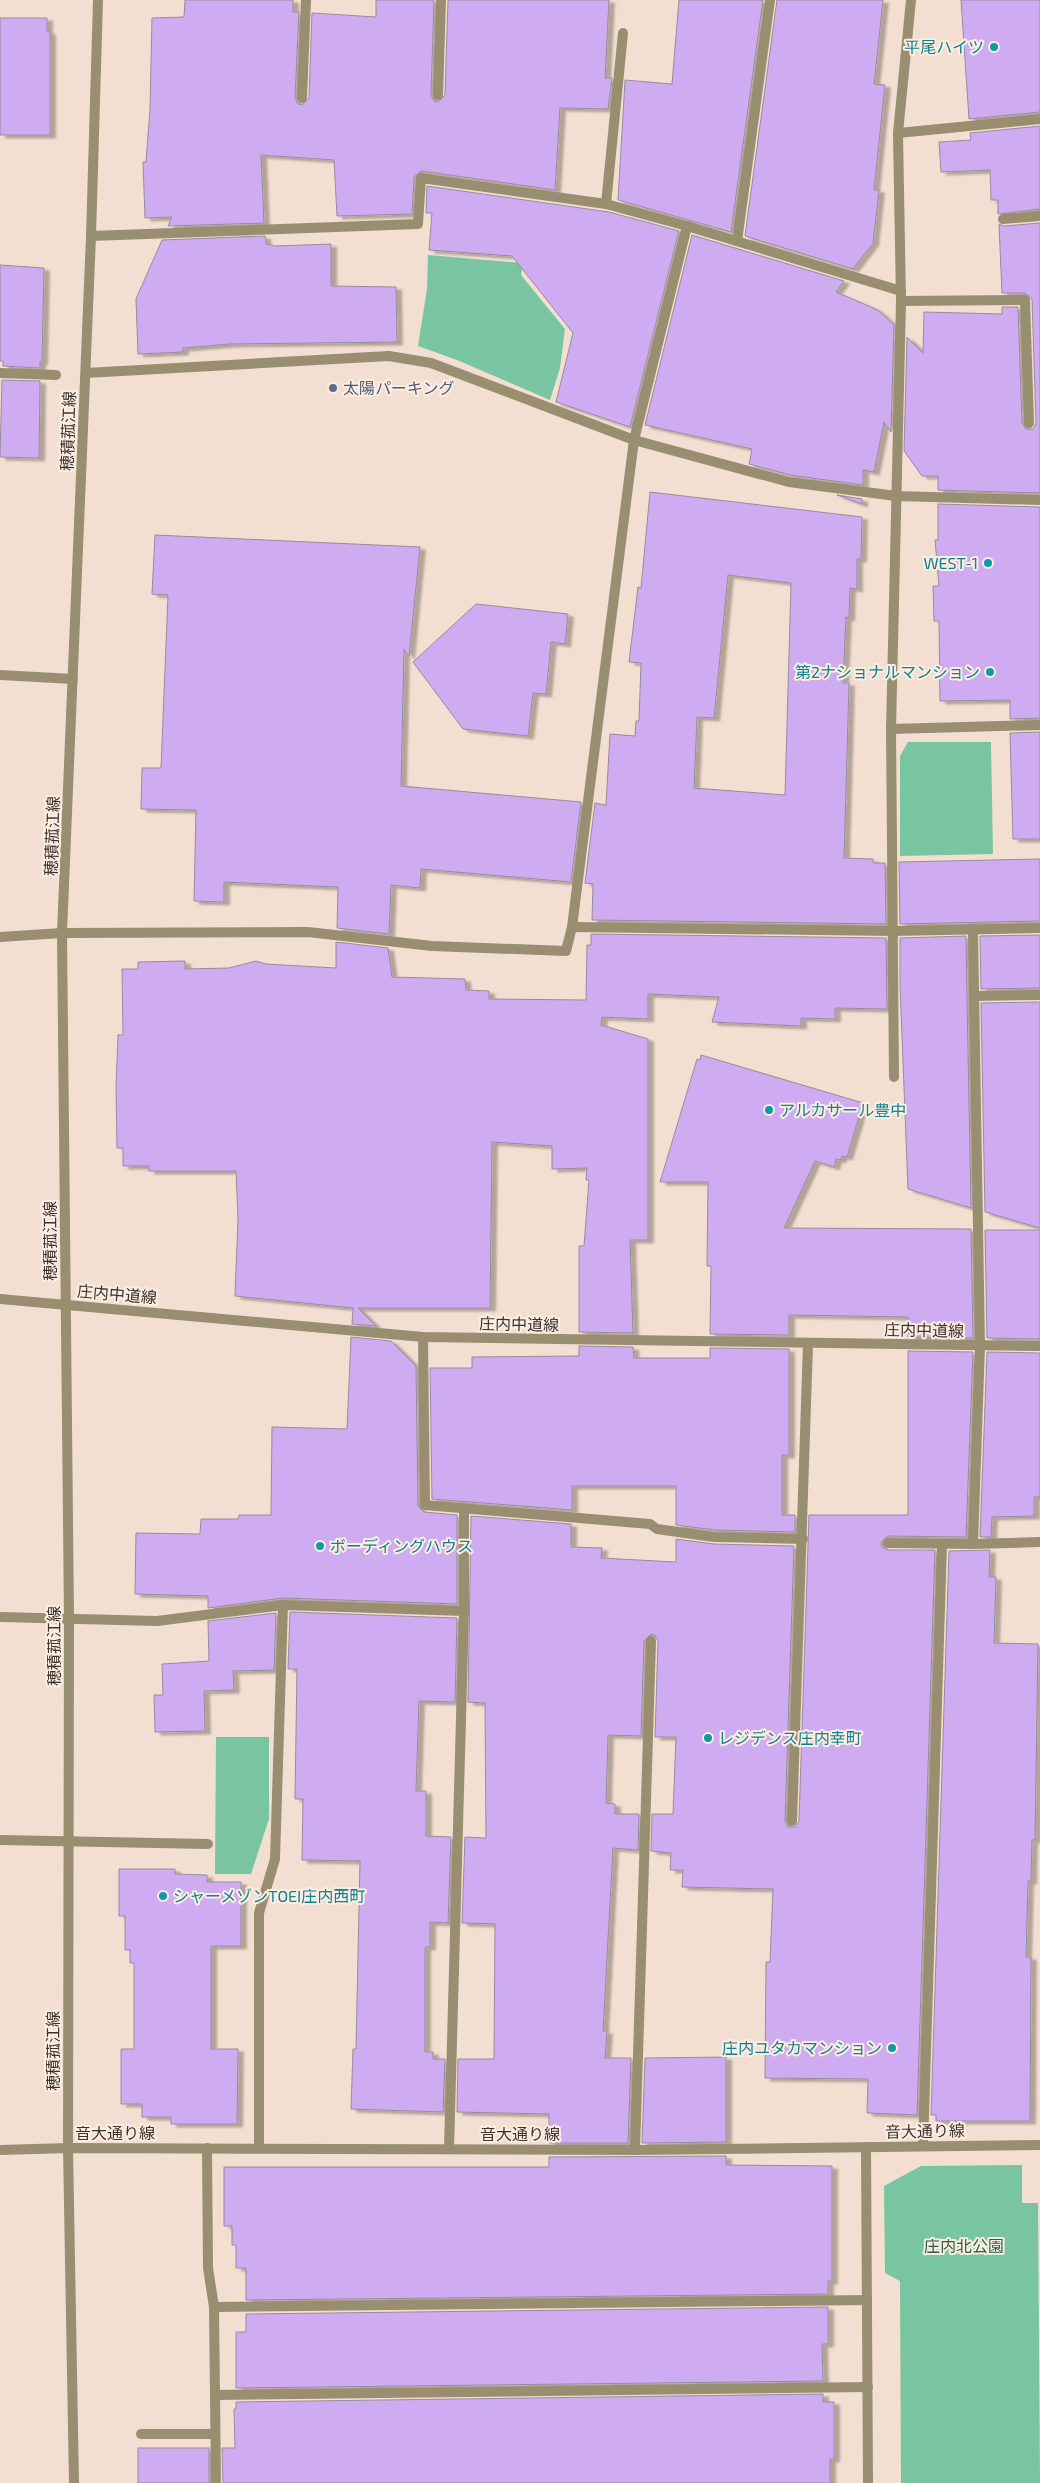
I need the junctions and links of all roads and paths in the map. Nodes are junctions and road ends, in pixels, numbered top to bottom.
1 (98, 0) edge
2 (306, 0) edge
3 (441, 0) edge
4 (770, 0) edge
5 (910, 0) edge
6 (623, 32) dead end
7 (438, 95) dead end
8 (302, 98) dead end
9 (1040, 119) edge
10 (898, 133) junction
11 (606, 204) junction
12 (1040, 216) edge
13 (1003, 219) dead end
14 (686, 226) junction
15 (91, 236) junction
16 (737, 241) junction
17 (901, 296) junction
18 (0, 373) edge
19 (86, 373) junction
20 (56, 375) dead end
21 (1029, 423) dead end
22 (634, 440) junction
23 (896, 496) junction
24 (1040, 500) edge
25 (0, 675) edge
26 (73, 679) junction
27 (1040, 725) edge
28 (890, 729) junction
29 (572, 927) junction
30 (1040, 928) edge
31 (973, 929) junction
32 (893, 931) junction
33 (62, 933) junction
34 (0, 937) edge
35 (1040, 995) edge
36 (974, 996) junction
37 (894, 1077) dead end
38 (0, 1299) edge
39 (66, 1304) junction
40 (423, 1337) junction
41 (808, 1344) junction
42 (980, 1346) junction
43 (1040, 1346) edge
44 (464, 1508) junction
45 (802, 1539) junction
46 (1040, 1542) edge
47 (888, 1543) dead end
48 (942, 1544) junction
49 (973, 1544) junction
50 (283, 1605) junction
51 (464, 1610) junction
52 (0, 1617) edge
53 (69, 1620) junction
54 (651, 1640) dead end
55 (792, 1821) dead end
56 (0, 1840) edge
57 (68, 1843) junction
58 (208, 1844) dead end
59 (1040, 2145) edge
60 (923, 2146) junction
61 (866, 2147) junction
62 (68, 2148) junction
63 (207, 2148) junction
64 (259, 2148) junction
65 (449, 2149) junction
66 (0, 2150) edge
67 (635, 2150) junction
68 (867, 2300) junction
69 (214, 2307) junction
70 (868, 2387) junction
71 (215, 2395) junction
72 (141, 2434) dead end
73 (215, 2434) junction
74 (74, 2483) edge
75 (216, 2483) edge
76 (868, 2483) edge

1 - 15 street, 穂積菰江線
2 - 8 street
3 - 7 street
4 - 16 street
5 - 10 street
6 - 11 street
9 - 10 street
10 - 17 street
11 - 14 street
11 - 15 street
12 - 13 street
14 - 16 street
14 - 22 street
15 - 19 street, 穂積菰江線
16 - 17 street
17 - 21 street
17 - 23 street
18 - 20 street
19 - 22 street
19 - 26 street, 穂積菰江線
22 - 23 street
22 - 29 street
23 - 24 street
23 - 28 street
25 - 26 street
26 - 33 street, 穂積菰江線
27 - 28 street
28 - 32 street
29 - 32 street
29 - 33 street
30 - 31 street
31 - 32 street
31 - 36 street
32 - 37 street
33 - 34 street
33 - 39 street, 穂積菰江線
35 - 36 street
36 - 42 street
38 - 39 street, 庄内中道線
39 - 40 street, 庄内中道線
39 - 53 street, 穂積菰江線
40 - 41 street, 庄内中道線
40 - 44 street
41 - 42 street, 庄内中道線
41 - 45 street
42 - 43 street, 庄内中道線
42 - 49 street
44 - 45 street
44 - 51 street
45 - 55 street
46 - 49 street
47 - 48 street
48 - 49 street
48 - 60 street
50 - 51 street
50 - 53 street
50 - 64 street
51 - 65 street
52 - 53 street
53 - 57 street, 穂積菰江線
54 - 67 street
56 - 57 street
57 - 58 street
57 - 62 street, 穂積菰江線
59 - 60 street, 音大通り線
60 - 61 street, 音大通り線
61 - 67 street, 音大通り線
61 - 68 street
62 - 63 street, 音大通り線
62 - 66 street, 音大通り線
62 - 74 street, 穂積菰江線
63 - 64 street, 音大通り線
63 - 69 street
64 - 65 street, 音大通り線
65 - 67 street, 音大通り線
68 - 69 street
68 - 70 street
69 - 71 street
70 - 71 street
70 - 76 street
71 - 73 street
72 - 73 street
73 - 75 street

